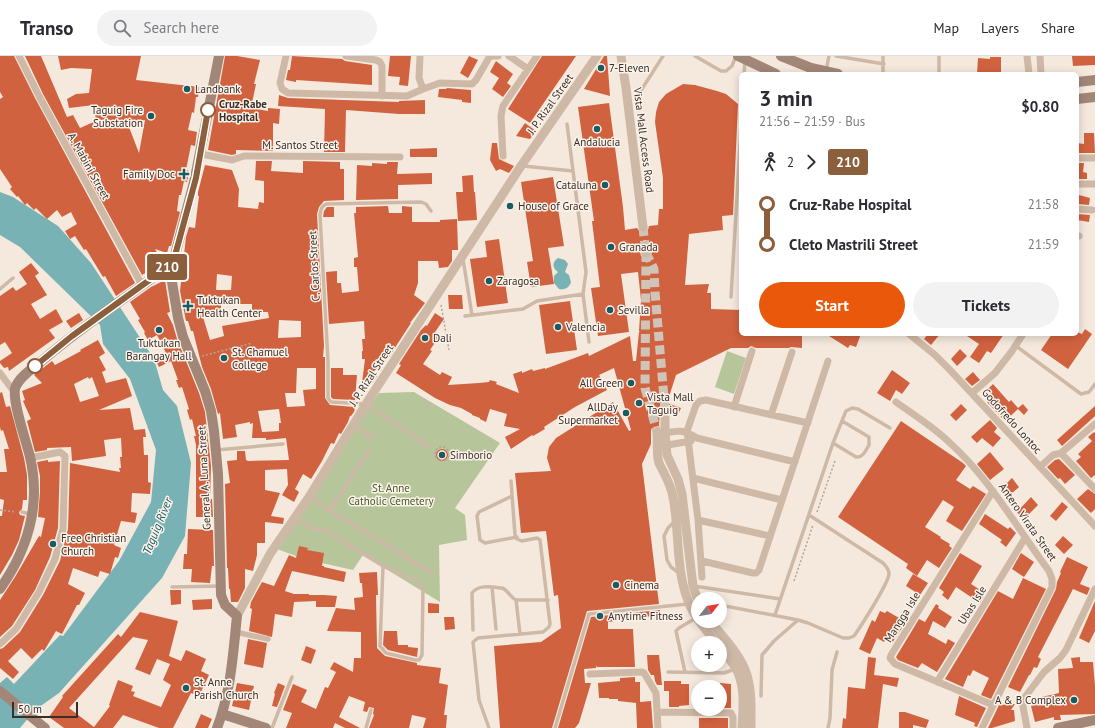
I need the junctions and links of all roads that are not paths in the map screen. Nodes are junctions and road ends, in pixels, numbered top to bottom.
1 (19, 56) edge
2 (219, 56) edge
3 (286, 56) edge
4 (346, 56) edge
5 (420, 56) edge
6 (491, 56) edge
7 (498, 56) edge
8 (509, 56) edge
9 (537, 56) edge
10 (597, 56) edge
11 (621, 56) edge
12 (663, 56) edge
13 (695, 56) edge
14 (781, 56) edge
15 (829, 56) edge
16 (836, 56) edge
17 (883, 56) edge
18 (939, 56) edge
19 (1027, 56) edge
20 (1040, 56) edge
21 (740, 57) edge
22 (799, 59) edge
23 (884, 64) junction
24 (528, 69) junction
25 (826, 71) junction
26 (744, 72) edge
27 (772, 72) edge
28 (830, 72) edge
29 (883, 72) edge
30 (939, 72) edge
31 (1028, 72) edge
32 (1040, 72) edge
33 (1095, 80) edge
34 (1079, 82) edge
35 (423, 89) junction
36 (640, 92) dead end
37 (382, 96) junction
38 (1095, 97) edge
39 (1079, 99) edge
40 (567, 124) dead end
41 (201, 154) junction
42 (504, 156) dead end
43 (400, 157) dead end
44 (1079, 158) edge
45 (1095, 158) edge
46 (739, 162) edge
47 (522, 166) junction
48 (573, 171) junction
49 (1079, 184) edge
50 (1095, 184) edge
51 (1079, 209) edge
52 (1092, 210) dead end
53 (431, 211) dead end
54 (643, 227) tunnel mouth
55 (463, 257) junction
56 (173, 263) junction
57 (13, 278) dead end
58 (142, 285) junction
59 (0, 289) edge
60 (583, 294) junction
61 (731, 297) dead end
62 (472, 315) junction
63 (465, 316) dead end
64 (911, 336) edge
65 (1022, 336) edge
66 (589, 342) dead end
67 (1016, 346) junction
68 (752, 351) dead end
69 (792, 352) dead end
70 (828, 361) dead end
71 (0, 373) edge
72 (1095, 384) edge
73 (15, 393) junction
74 (972, 393) junction
75 (896, 402) dead end
76 (366, 404) junction
77 (734, 407) junction
78 (665, 410) tunnel mouth
79 (770, 415) junction
80 (842, 421) junction
81 (808, 423) junction
82 (1095, 424) edge
83 (353, 425) junction
84 (890, 428) dead end
85 (687, 432) junction
86 (660, 434) junction
87 (372, 437) dead end
88 (697, 438) junction
89 (688, 442) junction
90 (833, 443) junction
91 (283, 444) dead end
92 (429, 446) dead end
93 (662, 446) junction
94 (215, 450) junction
95 (369, 450) dead end
96 (1061, 453) junction
97 (30, 458) junction
98 (795, 462) junction
99 (1040, 467) junction
100 (693, 478) junction
101 (511, 481) dead end
102 (1095, 489) edge
103 (993, 491) junction
104 (512, 496) junction
105 (309, 497) junction
106 (782, 500) junction
107 (330, 510) junction
108 (22, 512) road end
109 (33, 515) junction
110 (809, 515) junction
111 (1092, 517) edge
112 (295, 518) junction
113 (680, 520) junction
114 (698, 520) junction
115 (1095, 526) edge
116 (770, 536) junction
117 (516, 537) junction
118 (1025, 538) junction
119 (702, 561) junction
120 (382, 566) junction
121 (432, 573) dead end
122 (691, 573) junction
123 (681, 575) junction
124 (702, 577) dead end
125 (221, 586) junction
126 (693, 586) junction
127 (172, 587) dead end
128 (492, 587) junction
129 (0, 589) edge
130 (1095, 589) edge
131 (695, 592) edge
132 (780, 599) junction
133 (516, 600) junction
134 (548, 600) junction
135 (689, 604) junction
136 (727, 606) edge
137 (691, 608) edge
138 (775, 615) junction
139 (237, 616) junction
140 (798, 620) junction
141 (691, 623) edge
142 (704, 628) edge
143 (715, 628) edge
144 (496, 629) dead end
145 (473, 630) dead end
146 (235, 632) junction
147 (520, 634) junction
148 (711, 636) edge
149 (268, 639) dead end
150 (0, 644) edge
151 (837, 652) dead end
152 (727, 655) edge
153 (739, 666) junction
154 (668, 672) dead end
155 (685, 672) junction
156 (590, 674) dead end
157 (292, 677) dead end
158 (937, 682) junction
159 (1, 692) edge
160 (761, 696) dead end
161 (993, 705) junction
162 (372, 710) dead end
163 (657, 712) junction
164 (222, 714) junction
165 (1095, 720) edge
166 (43, 727) edge
167 (217, 728) edge
168 (266, 728) edge
169 (272, 728) edge
170 (366, 728) edge
171 (489, 728) edge
172 (555, 728) edge
173 (658, 728) edge
174 (733, 728) edge
175 (742, 728) edge
176 (751, 728) edge
177 (828, 728) edge
178 (982, 728) edge
179 (1027, 728) edge
180 (1058, 728) edge

1 - 58 street, A. Mabini Street
2 - 41 main road, General A. Luna Street
3 - 37 street
4 - 37 street
5 - 35 street
6 - 7 street
6 - 35 street
8 - 24 street
9 - 24 street
10 - 47 street, J. P. Rizal Street
11 - 54 street, Vista Mall Access Road
12 - 36 lane
13 - 21 lane
14 - 22 main road
15 - 25 lane
16 - 23 lane
17 - 23 lane
18 - 30 lane
19 - 31 street
20 - 32 street
21 - 26 lane
21 - 27 main road
22 - 25 main road
23 - 29 lane
24 - 42 street
25 - 28 main road
33 - 34 main road
35 - 37 street
38 - 39 main road
40 - 48 lane
41 - 43 street, M. Santos Street
41 - 56 main road, General A. Luna Street
44 - 45 street
46 - 61 lane
47 - 48 lane
47 - 55 street, J. P. Rizal Street
48 - 60 lane
49 - 50 street
51 - 52 street
53 - 76 lane, C. Carlos Street
55 - 62 lane
55 - 76 street, J. P. Rizal Street
56 - 58 main road
56 - 94 main road, General A. Luna Street
57 - 59 lane
58 - 73 main road
60 - 62 lane
60 - 66 lane
62 - 63 lane
64 - 74 street, Godofredo Lontoc
65 - 67 street
67 - 72 lane
67 - 74 street
68 - 77 street
69 - 79 street
70 - 81 street
71 - 73 street
73 - 97 main road
74 - 99 street, Godofredo Lontoc
75 - 103 street, Antero Virata Street
76 - 83 street, J. P. Rizal Street
76 - 92 lane
77 - 79 street
77 - 85 street
78 - 86 street
79 - 81 street
80 - 84 lane
80 - 90 lane
80 - 90 lane
81 - 98 street
82 - 96 street
83 - 87 lane
83 - 105 street, J. P. Rizal Street
85 - 86 street
85 - 88 street
85 - 89 street
86 - 93 street
88 - 89 street
88 - 98 street
89 - 93 street
89 - 100 street
90 - 110 lane
91 - 94 lane
93 - 113 street
94 - 125 main road, General A. Luna Street
95 - 107 lane
96 - 99 street
96 - 102 street
97 - 109 main road
97 - 150 street
98 - 106 street
99 - 111 street, Godofredo Lontoc
100 - 106 street
100 - 114 street
101 - 104 lane
103 - 118 street, Antero Virata Street
103 - 158 street, Mangga Isle
104 - 117 lane
104 - 117 lane
105 - 107 lane
105 - 112 street, J. P. Rizal Street
106 - 116 street
107 - 121 lane
108 - 109 lane
109 - 129 main road
110 - 132 lane
110 - 140 lane
111 - 115 street, Godofredo Lontoc
112 - 120 lane
112 - 139 street, J. P. Rizal Street
113 - 122 street
113 - 123 street
113 - 123 lane
114 - 116 street
114 - 119 street
116 - 119 street
117 - 134 lane
118 - 158 street, Ubas Isle
118 - 161 street, Antero Virata Street
119 - 124 street
120 - 120 lane
122 - 123 lane
122 - 126 street
123 - 135 street
125 - 127 lane
125 - 139 main road, General A. Luna Street
126 - 131 street
126 - 132 lane
128 - 133 lane
128 - 144 lane
128 - 145 lane
130 - 179 street
132 - 138 lane
133 - 134 lane
133 - 147 lane
134 - 147 lane
135 - 137 street
135 - 172 lane
136 - 138 lane
138 - 140 lane
139 - 146 main road, J. P. Rizal Street
140 - 160 lane
141 - 155 lane
142 - 148 street
143 - 153 street
146 - 149 street
146 - 164 main road, J. P. Rizal Street
147 - 171 lane
151 - 177 lane
152 - 153 street
153 - 155 lane
153 - 175 street
153 - 176 street
154 - 155 lane
156 - 163 street
157 - 169 lane
158 - 161 street, Mangga Isle
159 - 166 main road
161 - 178 street, Antero Virata Street
162 - 170 lane
163 - 173 street
163 - 174 street
164 - 167 main road, J. P. Rizal Street
164 - 168 main road
165 - 180 main road

